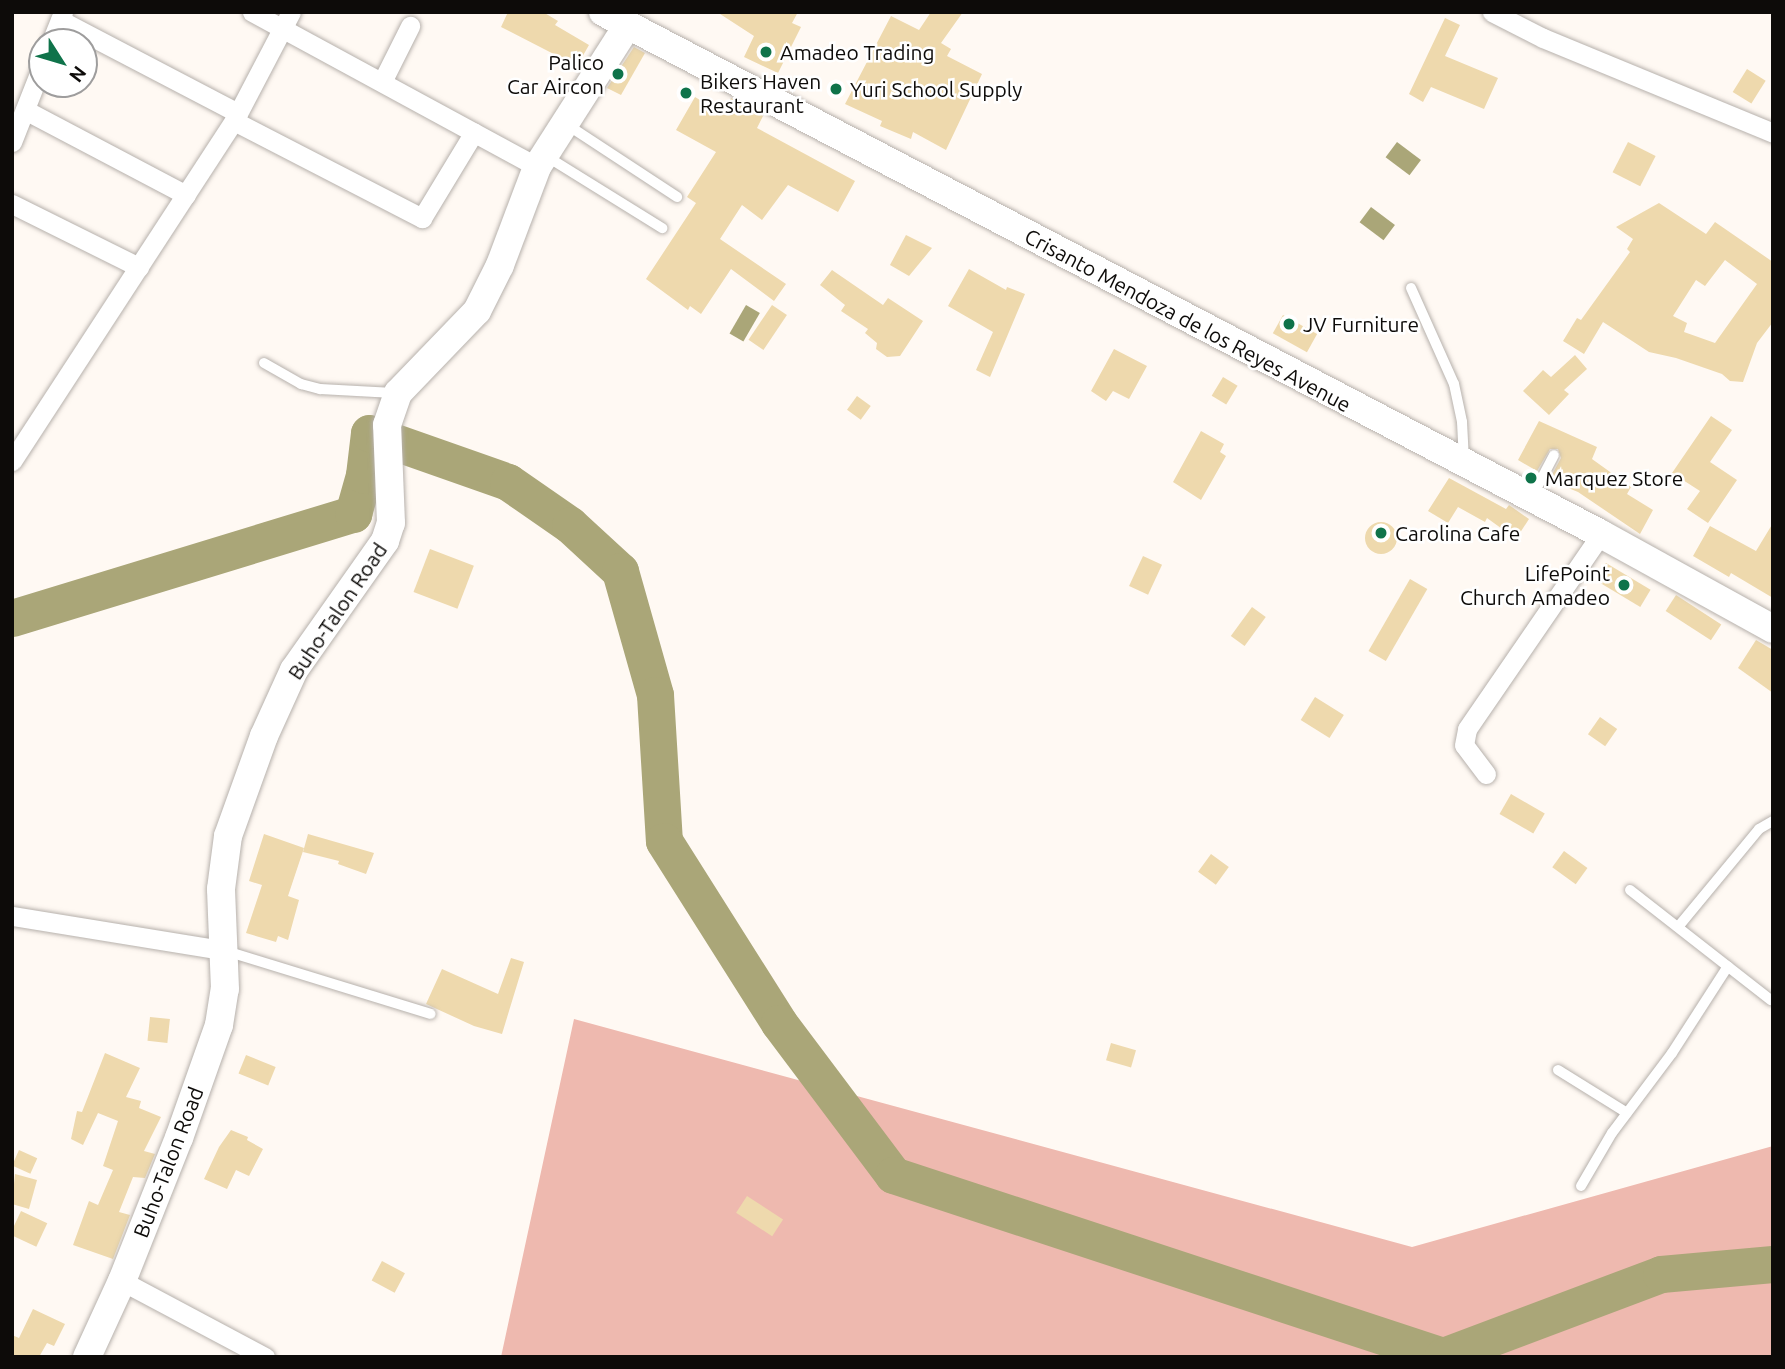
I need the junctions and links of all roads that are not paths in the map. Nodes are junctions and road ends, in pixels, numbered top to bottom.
1 (252, 12) edge
2 (1492, 12) edge
3 (62, 16) edge
4 (615, 19) edge
5 (287, 21) edge
6 (410, 26) dead end
7 (382, 82) junction
8 (29, 98) edge
9 (24, 110) junction
10 (236, 117) junction
11 (565, 123) junction
12 (474, 132) junction
13 (1773, 134) edge
14 (12, 142) edge
15 (541, 161) junction
16 (186, 195) junction
17 (677, 197) dead end
18 (12, 204) edge
19 (662, 228) dead end
20 (139, 267) junction
21 (1410, 288) dead end
22 (264, 363) dead end
23 (398, 393) junction
24 (1554, 455) dead end
25 (12, 461) edge
26 (1463, 463) junction
27 (1532, 498) junction
28 (1601, 534) junction
29 (1773, 629) edge
30 (1486, 774) dead end
31 (1773, 821) edge
32 (1630, 890) dead end
33 (12, 916) edge
34 (1678, 927) junction
35 (222, 950) junction
36 (1728, 966) junction
37 (1771, 1000) dead end
38 (431, 1014) dead end
39 (1558, 1070) dead end
40 (1627, 1113) junction
41 (1581, 1186) dead end
42 (122, 1281) junction
43 (87, 1357) edge
44 (265, 1357) edge

1 - 5 street
2 - 13 street
3 - 10 street
4 - 11 street, Buho-Talon Road
4 - 26 street, Crisanto Mendoza de los Reyes Avenue
5 - 7 street
5 - 10 street
6 - 7 street
7 - 12 street
8 - 9 street
9 - 14 street
9 - 16 street
10 - 12 street
10 - 16 street
11 - 15 street, Buho-Talon Road
11 - 17 lane
12 - 15 street
15 - 19 lane
15 - 23 street, Buho-Talon Road
16 - 20 street
18 - 20 street
20 - 25 street
21 - 26 lane
22 - 23 lane
23 - 35 street, Buho-Talon Road
24 - 27 lane
26 - 27 street, Crisanto Mendoza de los Reyes Avenue
27 - 28 street, Crisanto Mendoza de los Reyes Avenue
28 - 29 street, Crisanto Mendoza de los Reyes Avenue
28 - 30 street
31 - 34 lane
32 - 34 lane
33 - 35 street
34 - 36 lane
35 - 38 lane
35 - 42 street, Buho-Talon Road
36 - 37 lane
36 - 40 lane
39 - 40 lane
40 - 41 lane
42 - 43 street, Buho-Talon Road
42 - 44 street

